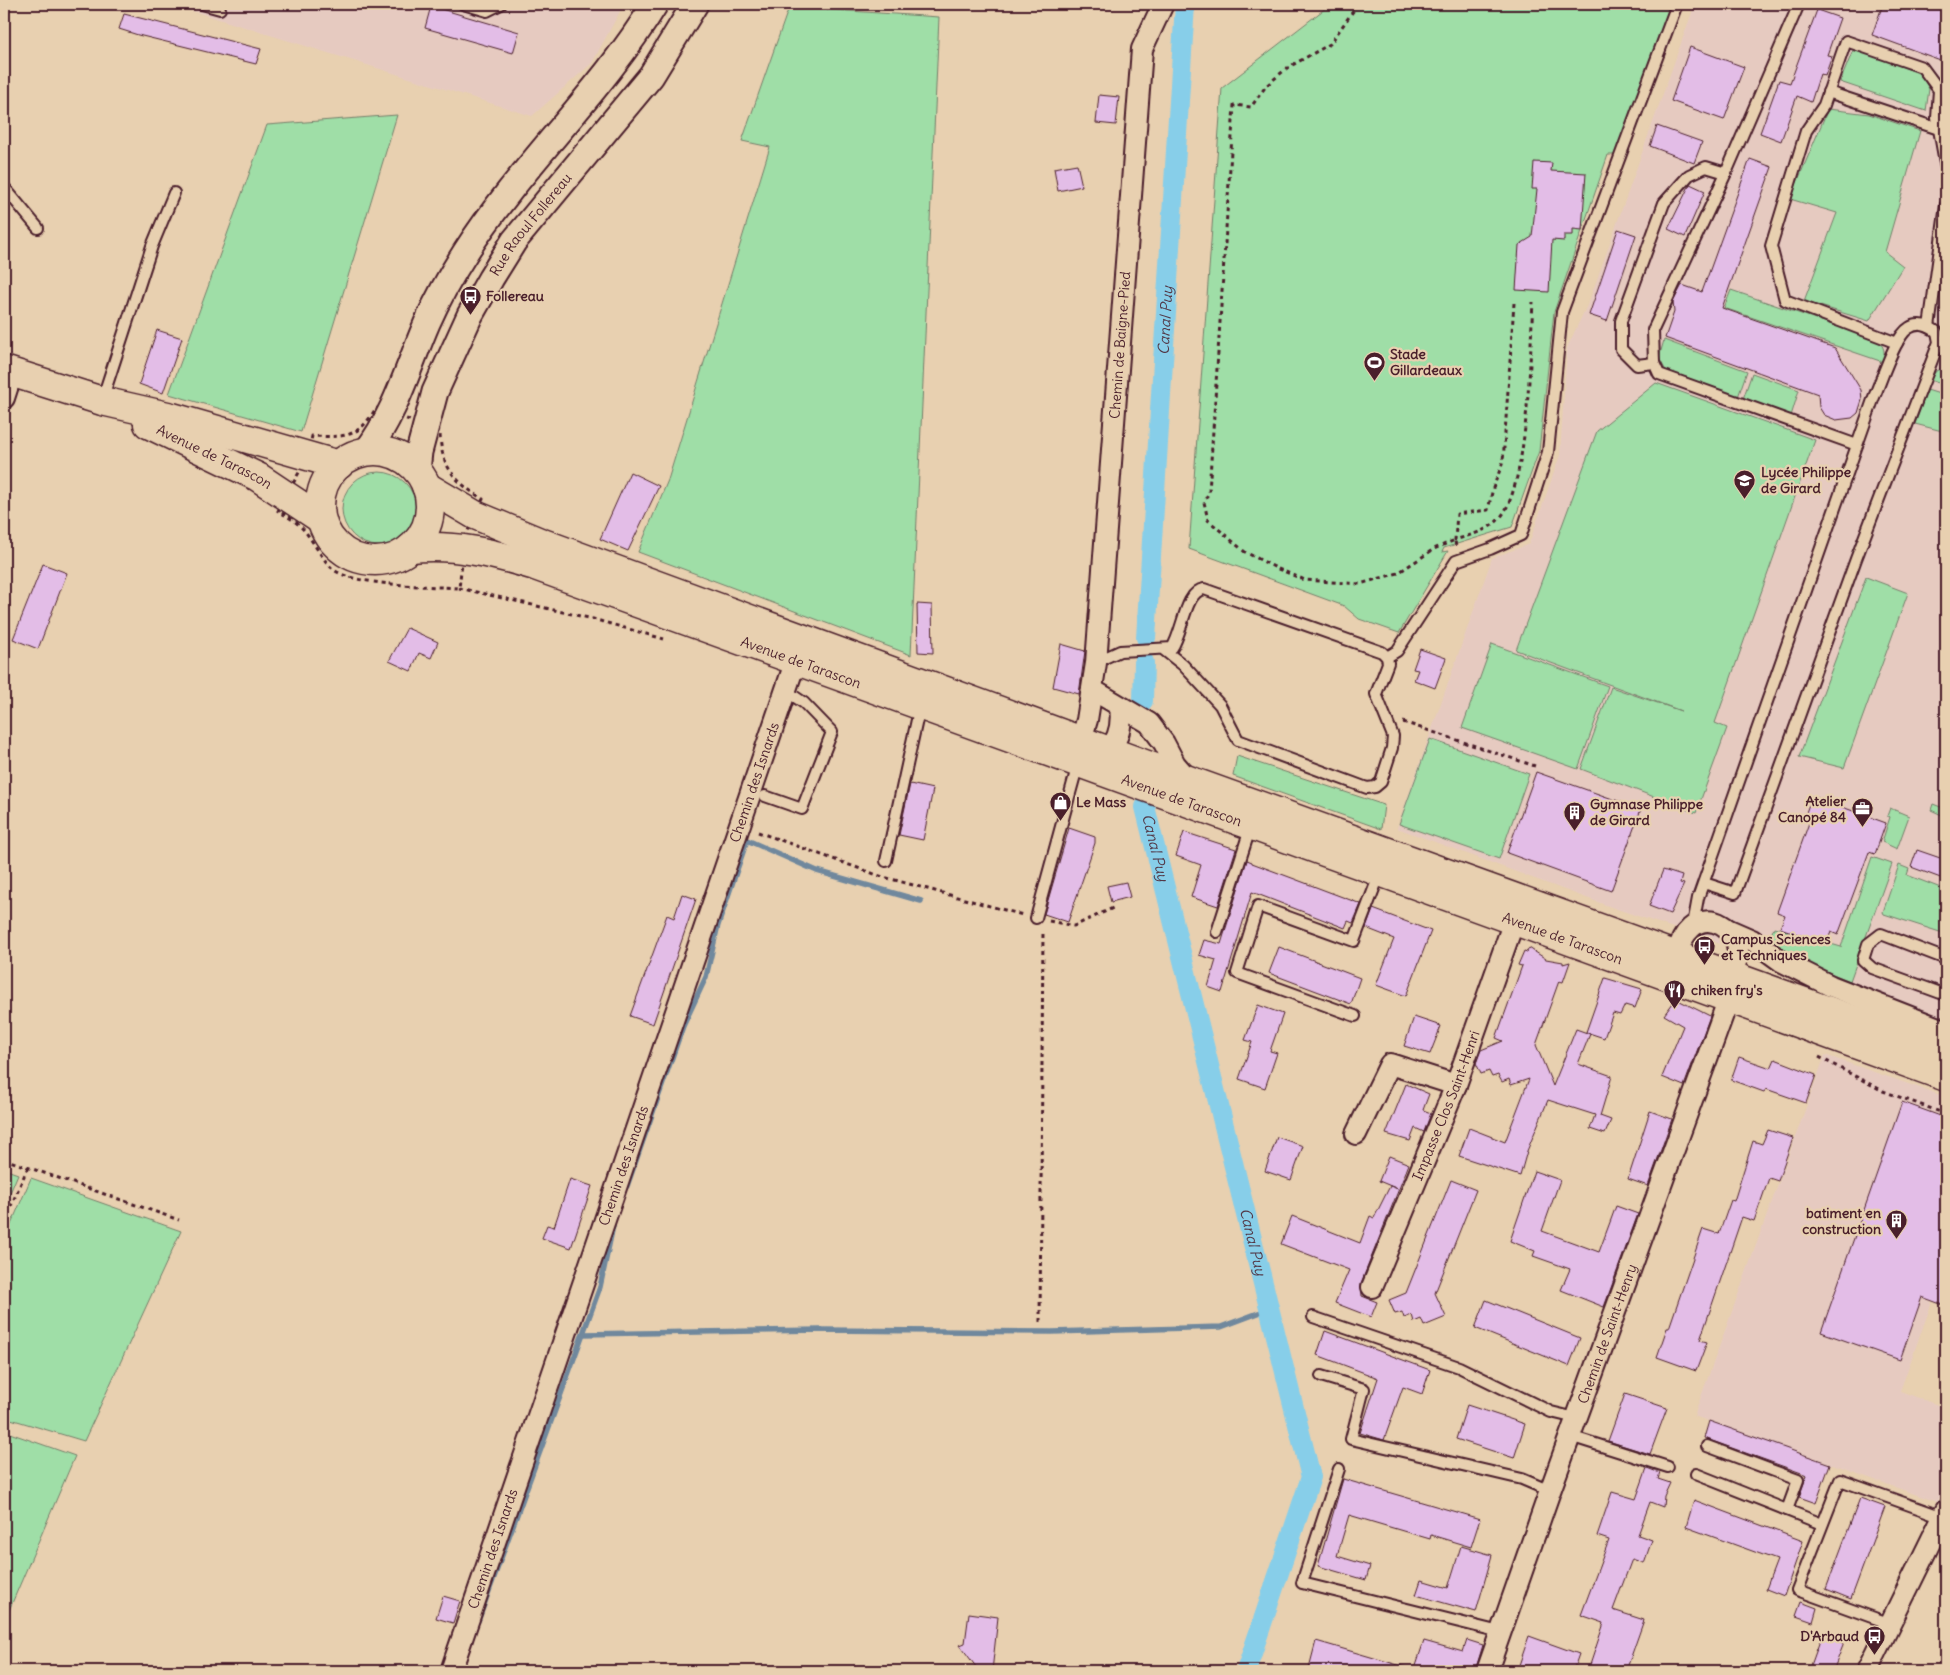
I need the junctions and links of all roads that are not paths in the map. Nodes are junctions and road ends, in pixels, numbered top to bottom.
1 (202, 4) edge
2 (463, 4) edge
3 (501, 4) edge
4 (655, 4) edge
5 (695, 4) edge
6 (1163, 4) edge
7 (1677, 4) edge
8 (1799, 4) edge
9 (220, 9) dead end
10 (1828, 92) junction
11 (1939, 129) junction
12 (1946, 168) edge
13 (1726, 173) junction
14 (4, 187) edge
15 (174, 193) dead end
16 (1946, 204) edge
17 (38, 228) dead end
18 (1929, 326) junction
19 (1898, 343) junction
20 (1654, 363) junction
21 (6, 380) edge
22 (102, 401) junction
23 (1857, 446) junction
24 (366, 452) junction
25 (338, 465) junction
26 (422, 478) junction
27 (322, 519) junction
28 (411, 548) junction
29 (1164, 650) junction
30 (1388, 656) junction
31 (796, 660) junction
32 (1096, 662) junction
33 (785, 690) junction
34 (1093, 690) junction
35 (920, 705) junction
36 (1120, 707) junction
37 (1093, 757) junction
38 (1189, 780) junction
39 (765, 796) dead end
40 (1251, 825) junction
41 (886, 861) dead end
42 (1380, 872) junction
43 (1704, 883) junction
44 (1036, 918) road end
45 (1514, 921) junction
46 (1692, 926) junction
47 (1730, 930) junction
48 (1216, 932) dead end
49 (1676, 956) junction
50 (1946, 959) edge
51 (1730, 987) junction
52 (1946, 995) edge
53 (1355, 1016) dead end
54 (1946, 1031) edge
55 (1946, 1053) edge
56 (1946, 1077) edge
57 (1456, 1085) junction
58 (1356, 1134) dead end
59 (1372, 1287) dead end
60 (1313, 1317) dead end
61 (1321, 1376) dead end
62 (1573, 1427) junction
63 (1707, 1446) dead end
64 (1668, 1467) dead end
65 (1339, 1469) dead end
66 (1696, 1474) dead end
67 (1550, 1491) junction
68 (1787, 1510) junction
69 (1945, 1515) edge
70 (1822, 1524) junction
71 (1891, 1624) junction
72 (1500, 1632) junction
73 (451, 1671) edge
74 (1487, 1671) edge
75 (1867, 1671) edge

1 - 9 lane
2 - 3 lane
4 - 24 street
5 - 26 street, Rue Raoul Follereau
6 - 32 street, Chemin de Baigne-Pied
7 - 30 lane
8 - 13 lane
10 - 11 lane
10 - 11 lane
10 - 19 lane
11 - 12 lane
13 - 20 lane
13 - 20 lane
14 - 17 lane
15 - 22 lane
16 - 18 lane
18 - 19 lane
18 - 43 lane
19 - 23 lane
20 - 23 lane
21 - 22 main road, Avenue de Tarascon
22 - 25 main road, Avenue de Tarascon
22 - 27 main road, Avenue de Tarascon
23 - 43 lane
24 - 25 main road
24 - 26 main road
25 - 27 main road
26 - 28 main road
26 - 37 main road, Avenue de Tarascon
27 - 28 main road
28 - 31 main road, Avenue de Tarascon
29 - 30 lane
29 - 30 lane
29 - 32 lane
31 - 33 street, Chemin des Isnards
31 - 35 main road, Avenue de Tarascon
32 - 34 street, Chemin de Baigne-Pied
33 - 39 lane
33 - 73 street, Chemin des Isnards
34 - 36 street
34 - 37 street, Chemin de Baigne-Pied
35 - 37 main road, Avenue de Tarascon
35 - 41 lane
36 - 37 street
36 - 38 street
37 - 38 main road, Avenue de Tarascon
37 - 40 main road, Avenue de Tarascon
37 - 44 lane
38 - 49 main road, Avenue de Tarascon
40 - 42 main road, Avenue de Tarascon
40 - 48 lane
42 - 45 main road, Avenue de Tarascon
42 - 53 lane
43 - 46 lane
45 - 51 main road, Avenue de Tarascon
45 - 57 street, Impasse Clos Saint-Henri
46 - 47 street
46 - 49 street
47 - 51 street, Chemin de Saint-Henry
47 - 54 street
49 - 51 main road, Avenue de Tarascon
50 - 52 lane
51 - 55 main road, Avenue de Tarascon
51 - 56 main road, Avenue de Tarascon
51 - 62 street, Chemin de Saint-Henry
57 - 58 street
57 - 59 street, Impasse Clos Saint-Henri
60 - 62 lane
61 - 67 lane
62 - 64 lane
62 - 67 street, Chemin de Saint-Henry
63 - 68 lane
65 - 72 lane
66 - 68 lane
67 - 72 street, Chemin de Saint-Henry
68 - 70 lane
69 - 70 lane
69 - 71 street
70 - 71 lane
71 - 75 street
72 - 74 street, Chemin de Saint-Henry

